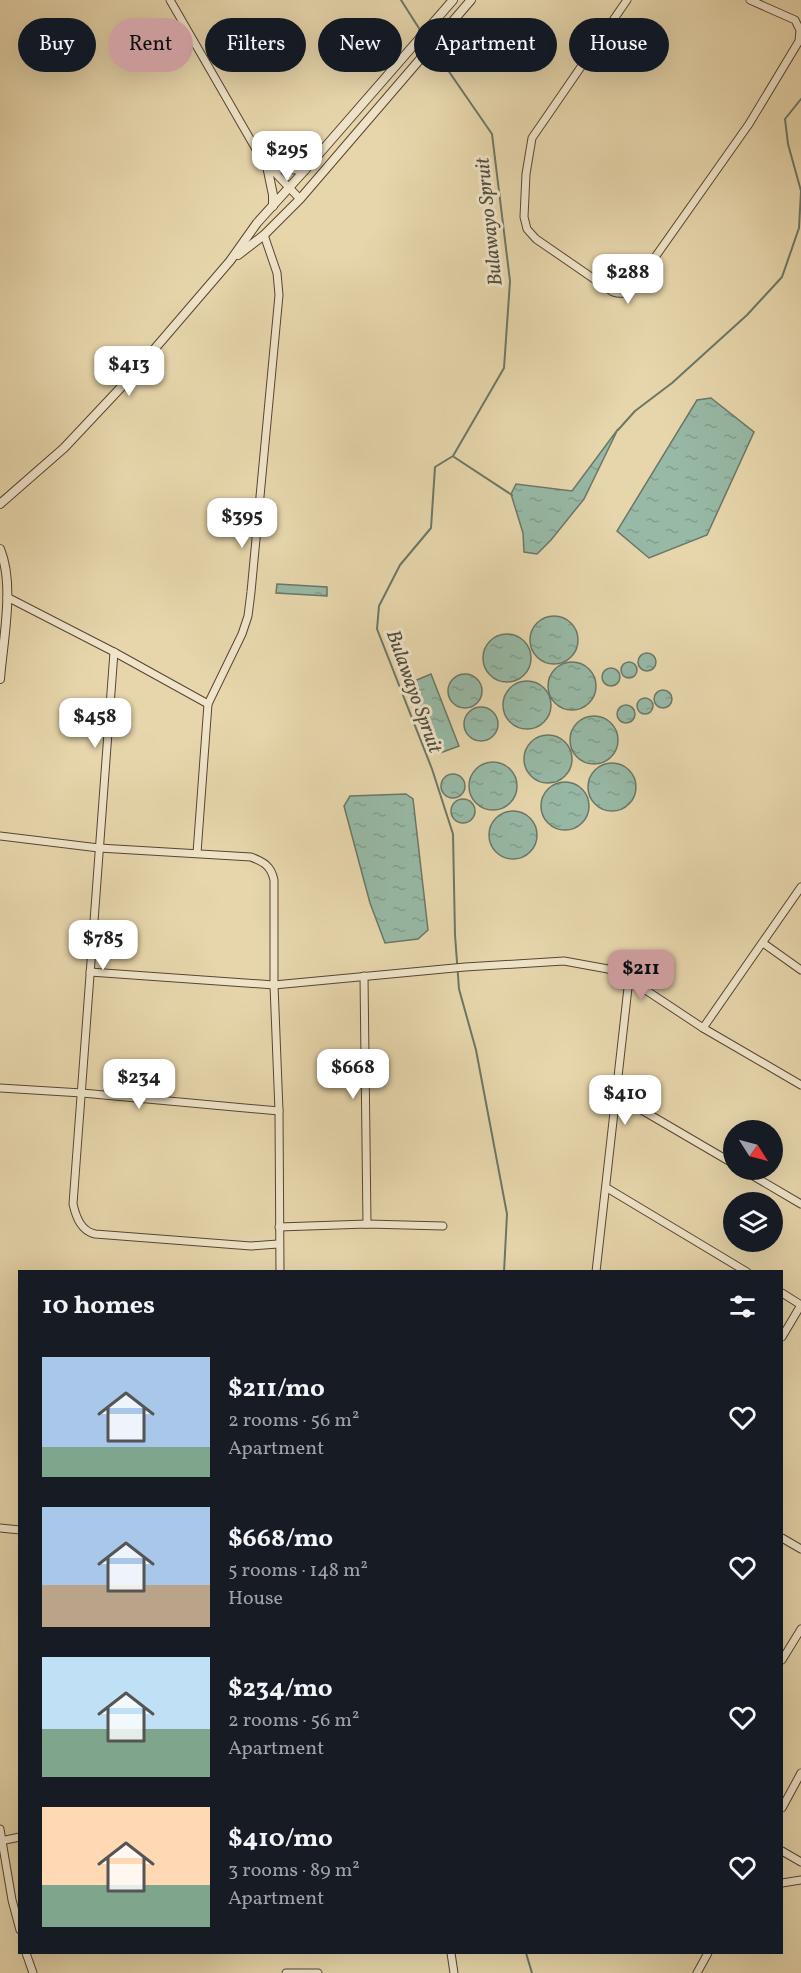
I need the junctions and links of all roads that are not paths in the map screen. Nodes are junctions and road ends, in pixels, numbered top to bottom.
1 (170, 0) edge
2 (453, 0) edge
3 (471, 0) edge
4 (627, 0) edge
5 (750, 0) edge
6 (328, 144) junction
7 (339, 153) junction
8 (268, 167) junction
9 (305, 170) junction
10 (290, 188) junction
11 (300, 199) junction
12 (273, 206) junction
13 (264, 235) junction
14 (230, 261) junction
15 (0, 504) edge
16 (0, 549) edge
17 (7, 597) junction
18 (114, 652) junction
19 (0, 679) edge
20 (208, 704) junction
21 (0, 836) edge
22 (99, 848) junction
23 (197, 853) junction
24 (801, 887) edge
25 (763, 943) junction
26 (801, 970) edge
27 (90, 972) junction
28 (364, 976) junction
29 (629, 979) junction
30 (274, 985) junction
31 (702, 1028) junction
32 (801, 1085) edge
33 (0, 1088) edge
34 (82, 1093) junction
35 (616, 1095) junction
36 (279, 1111) junction
37 (723, 1158) edge
38 (760, 1180) edge
39 (606, 1188) junction
40 (801, 1204) edge
41 (367, 1224) junction
42 (443, 1226) dead end
43 (279, 1227) junction
44 (278, 1244) junction
45 (280, 1270) edge
46 (596, 1270) edge
47 (744, 1270) edge
48 (783, 1294) edge
49 (801, 1305) edge
50 (783, 1335) edge
51 (0, 1528) edge
52 (18, 1530) edge
53 (783, 1539) edge
54 (801, 1549) edge
55 (801, 1629) edge
56 (783, 1658) edge
57 (801, 1775) edge
58 (783, 1806) edge
59 (0, 1829) edge
60 (18, 1837) edge
61 (1, 1841) edge
62 (783, 1852) edge
63 (801, 1862) edge
64 (801, 1880) edge
65 (783, 1883) edge
66 (18, 1922) edge
67 (26, 1954) edge
68 (451, 1954) edge
69 (707, 1954) edge
70 (33, 1973) edge
71 (286, 1973) edge
72 (318, 1973) edge
73 (454, 1973) edge
74 (697, 1973) edge

1 - 8 street
2 - 6 street
3 - 7 street
4 - 5 street
6 - 7 street
6 - 9 street
7 - 11 street
8 - 9 street
8 - 10 street
8 - 12 street
9 - 10 street
10 - 11 street
10 - 12 street
11 - 13 street
12 - 14 street
13 - 14 street
13 - 20 street
14 - 15 street
16 - 17 street
17 - 18 street
17 - 19 street
18 - 20 street
18 - 22 street
20 - 23 street
21 - 22 street
22 - 23 street
22 - 27 street
23 - 30 street
24 - 25 street
25 - 26 street
25 - 31 street
27 - 30 street
27 - 34 street
28 - 29 street
28 - 30 street
28 - 41 street
29 - 31 street
29 - 35 street
30 - 36 street
31 - 32 street
33 - 34 street
34 - 36 street
34 - 44 street
35 - 37 street
35 - 39 street
36 - 43 street
38 - 40 street
39 - 46 street
39 - 47 street
41 - 42 street
41 - 43 street
43 - 44 street
44 - 45 street
48 - 49 street
49 - 50 street
51 - 52 street
53 - 54 street
55 - 56 street
57 - 58 street
59 - 61 street
60 - 61 street
61 - 66 street
62 - 63 street
64 - 65 street
67 - 70 street
68 - 73 street
69 - 74 street
71 - 72 street

